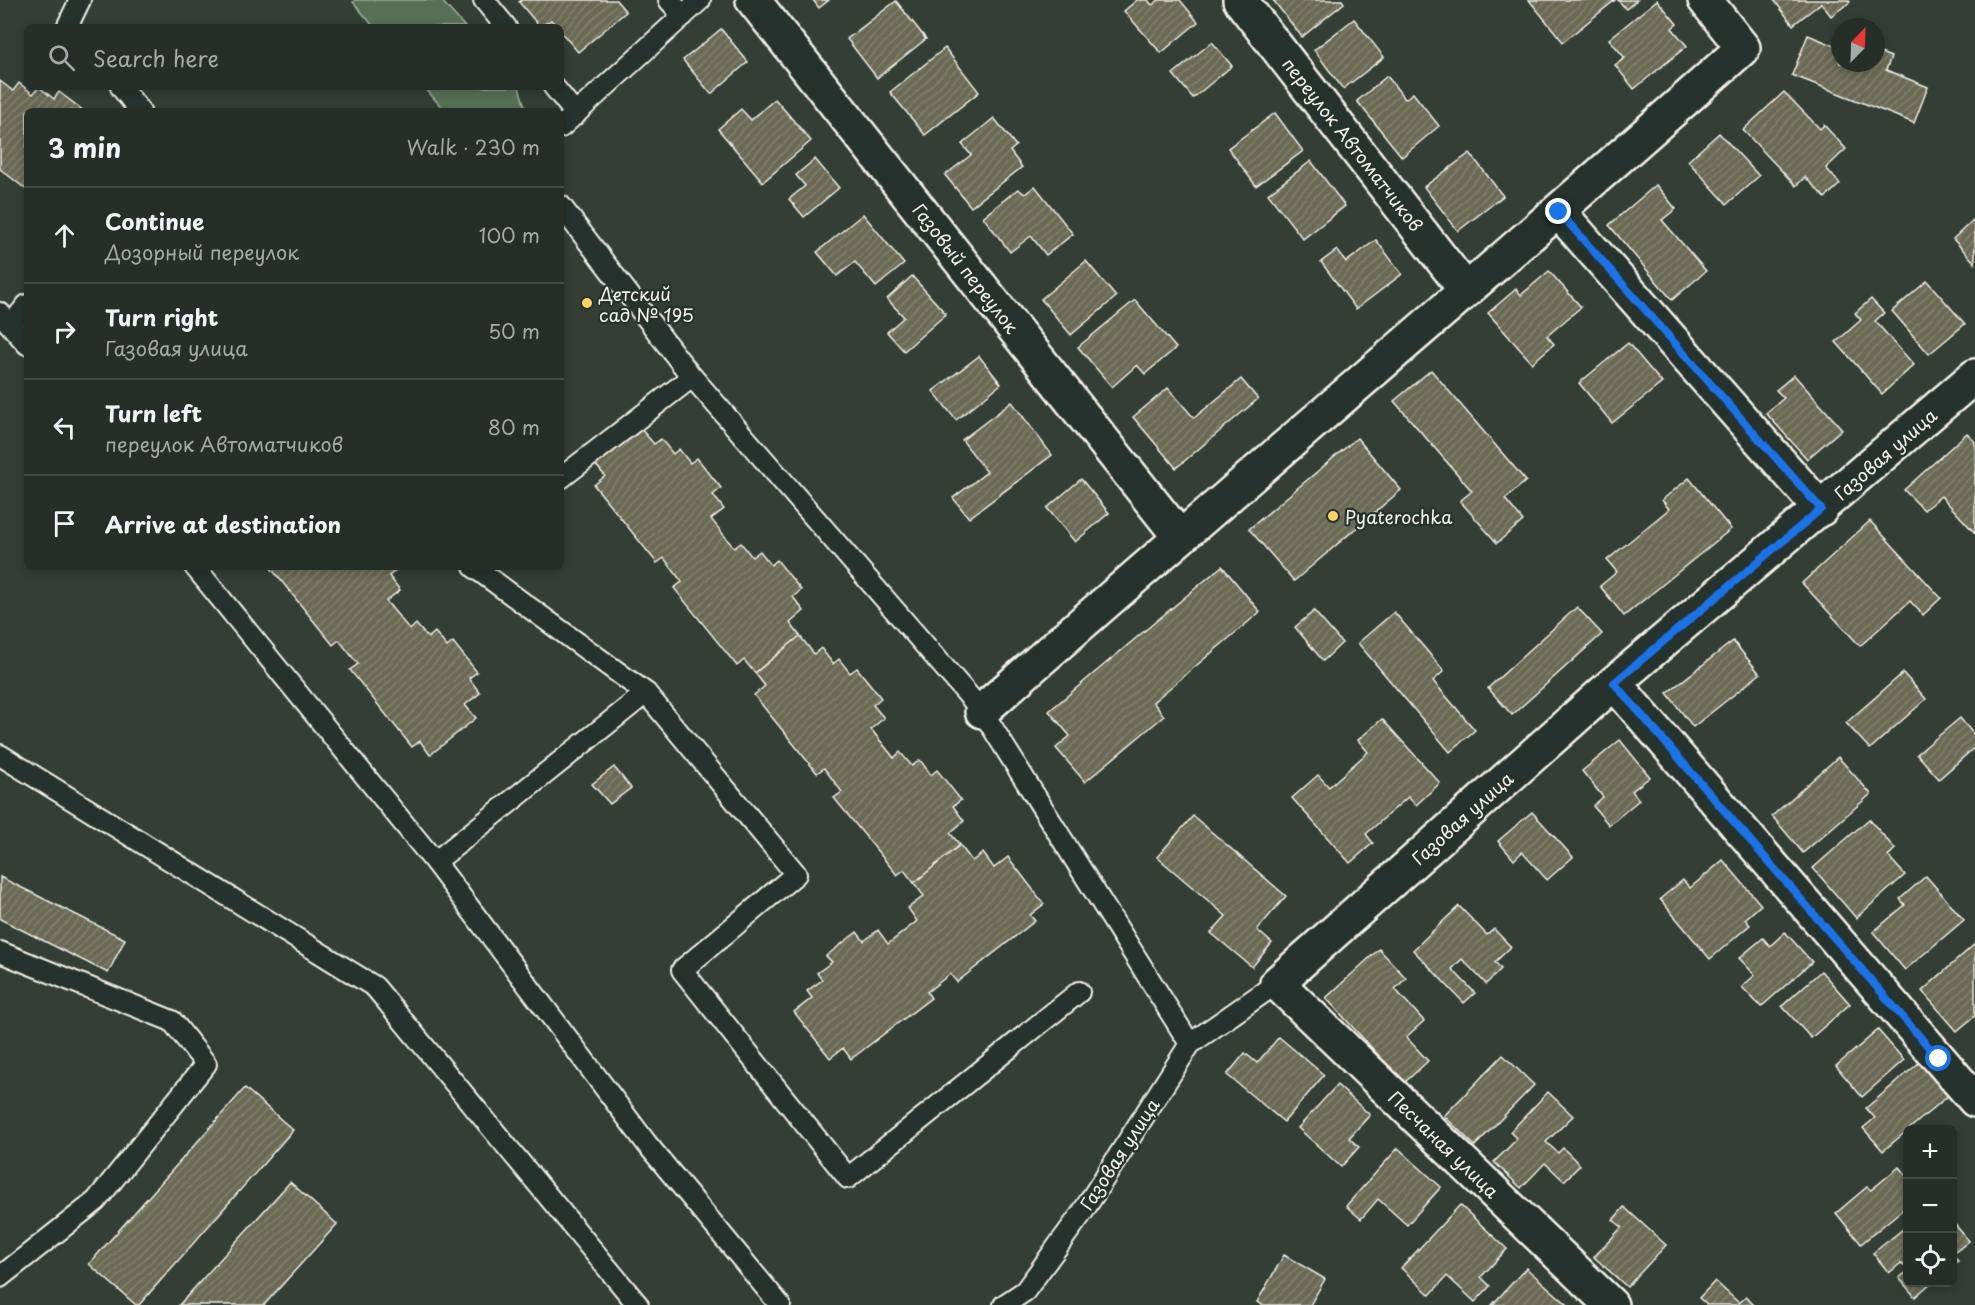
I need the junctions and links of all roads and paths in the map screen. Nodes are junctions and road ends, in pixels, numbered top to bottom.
1 (80, 0) edge
2 (484, 0) edge
3 (669, 0) edge
4 (700, 0) edge
5 (753, 0) edge
6 (1240, 0) edge
7 (1706, 0) edge
8 (683, 16) junction
9 (68, 24) edge
10 (504, 24) edge
11 (123, 90) edge
12 (556, 90) edge
13 (138, 108) edge
14 (576, 114) junction
15 (564, 124) edge
16 (564, 210) edge
17 (1559, 212) junction
18 (1466, 289) junction
19 (24, 307) edge
20 (6, 319) edge
21 (24, 340) edge
22 (692, 377) junction
23 (1973, 382) edge
24 (564, 476) edge
25 (1821, 509) junction
26 (1179, 536) junction
27 (478, 570) edge
28 (206, 571) edge
29 (1614, 683) junction
30 (646, 693) junction
31 (982, 711) junction
32 (0, 755) edge
33 (435, 862) junction
34 (0, 952) edge
35 (1277, 982) junction
36 (1079, 992) dead end
37 (1190, 1044) junction
38 (1975, 1100) edge
39 (0, 1277) edge
40 (638, 1305) edge
41 (780, 1305) edge
42 (1004, 1305) edge
43 (1611, 1305) edge

1 - 9 lane
2 - 10 lane
3 - 8 lane
4 - 8 lane
5 - 26 street, Газовый переулок
6 - 18 street, переулок Автоматчиков
7 - 17 street
8 - 14 lane
11 - 13 lane
12 - 14 lane
14 - 15 lane
16 - 22 lane
17 - 18 street
17 - 25 street
18 - 26 street
19 - 20 lane
20 - 21 lane
22 - 24 lane
22 - 31 lane
23 - 25 street, Газовая улица
25 - 29 street, Газовая улица
26 - 31 street
27 - 30 lane
28 - 33 lane
29 - 35 street, Газовая улица
29 - 38 street
30 - 33 lane
30 - 36 lane
31 - 37 lane
32 - 40 lane
33 - 41 lane
34 - 39 lane
35 - 37 lane, Газовая улица
35 - 43 street, Песчаная улица
37 - 42 lane, Газовая улица

